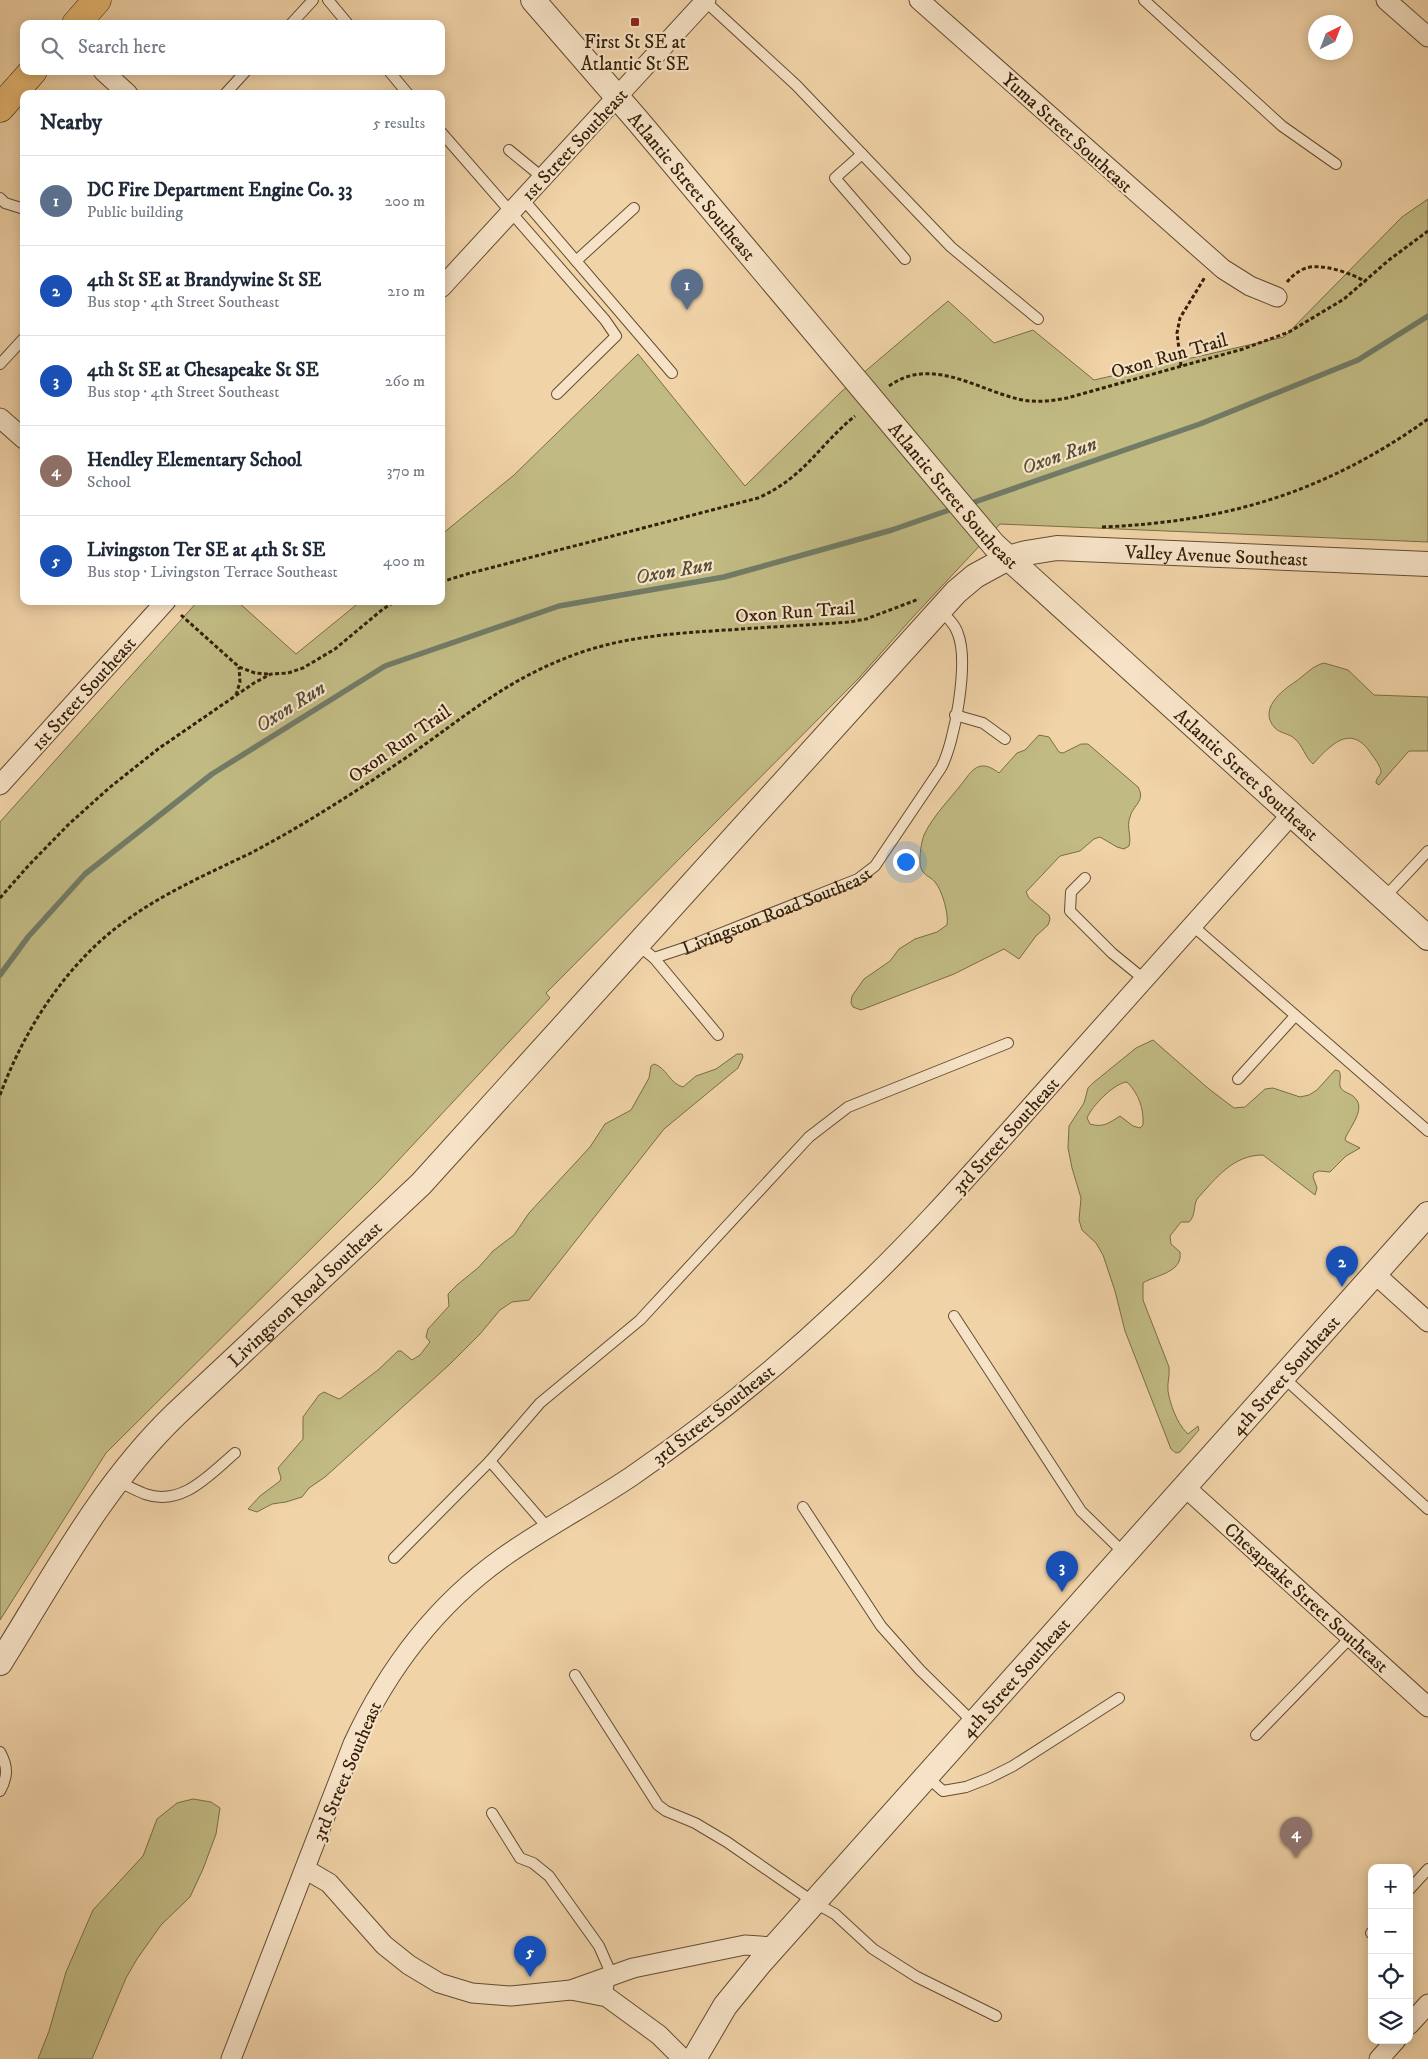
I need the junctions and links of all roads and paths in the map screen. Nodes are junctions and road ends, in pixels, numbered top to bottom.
1 (313, 0) edge
2 (328, 0) edge
3 (534, 0) edge
4 (706, 0) edge
5 (919, 0) edge
6 (1144, 0) edge
7 (1386, 0) edge
8 (295, 20) edge
9 (345, 20) edge
10 (1428, 37) edge
11 (29, 75) edge
12 (107, 75) edge
13 (242, 75) edge
14 (392, 75) edge
15 (124, 90) edge
16 (229, 90) edge
17 (405, 90) edge
18 (617, 97) junction
19 (0, 108) edge
20 (445, 136) edge
21 (509, 150) dead end
22 (862, 154) junction
23 (1336, 164) dead end
24 (542, 177) junction
25 (0, 198) edge
26 (517, 206) junction
27 (20, 208) edge
28 (634, 208) dead end
29 (1428, 231) edge
30 (905, 259) dead end
31 (576, 261) junction
32 (1216, 264) junction
33 (1366, 282) junction
34 (445, 284) edge
35 (1277, 297) joint
36 (1038, 319) dead end
37 (20, 342) edge
38 (0, 364) edge
39 (1181, 366) junction
40 (672, 372) dead end
41 (889, 386) dead end
42 (558, 394) dead end
43 (855, 416) dead end
44 (0, 418) edge
45 (1428, 419) edge
46 (20, 436) edge
47 (1093, 527) dead end
48 (1008, 558) junction
49 (1428, 564) edge
50 (445, 581) edge
51 (929, 604) junction
52 (162, 605) edge
53 (390, 605) edge
54 (181, 615) dead end
55 (239, 667) junction
56 (272, 674) junction
57 (236, 695) junction
58 (956, 715) junction
59 (1005, 739) dead end
60 (0, 785) edge
61 (1292, 815) junction
62 (1428, 851) edge
63 (1085, 878) dead end
64 (0, 898) edge
65 (1384, 898) junction
66 (1193, 926) junction
67 (1428, 938) edge
68 (645, 951) junction
69 (1145, 980) junction
70 (1295, 1016) junction
71 (718, 1035) dead end
72 (1008, 1043) dead end
73 (1238, 1080) dead end
74 (0, 1095) edge
75 (1428, 1131) edge
76 (1428, 1214) edge
77 (1375, 1274) junction
78 (954, 1316) dead end
79 (1428, 1322) edge
80 (1283, 1377) junction
81 (235, 1454) dead end
82 (490, 1461) junction
83 (116, 1480) junction
84 (1186, 1487) junction
85 (803, 1507) dead end
86 (1428, 1509) edge
87 (548, 1528) junction
88 (1126, 1555) junction
89 (394, 1558) dead end
90 (1351, 1637) junction
91 (0, 1663) edge
92 (575, 1675) dead end
93 (1119, 1698) dead end
94 (1428, 1707) edge
95 (975, 1724) junction
96 (1256, 1735) dead end
97 (0, 1752) edge
98 (927, 1777) junction
99 (0, 1791) edge
100 (492, 1813) dead end
101 (305, 1869) junction
102 (1428, 1869) edge
103 (1413, 1886) edge
104 (815, 1903) junction
105 (774, 1947) junction
106 (610, 1975) junction
107 (571, 1990) junction
108 (607, 1998) junction
109 (1428, 2004) edge
110 (996, 2016) dead end
111 (1413, 2021) edge
112 (1392, 2044) edge
113 (232, 2059) edge
114 (683, 2059) edge
115 (694, 2059) edge
116 (1379, 2059) edge

1 - 8 lane
2 - 9 lane
3 - 18 street, Atlantic Street Southeast
4 - 18 street, 1st Street Southeast
4 - 22 lane
5 - 32 street, Yuma Street Southeast
6 - 23 lane
7 - 10 street
11 - 19 main road
12 - 15 street
13 - 16 lane
14 - 17 lane
18 - 24 street, 1st Street Southeast
18 - 48 street, Atlantic Street Southeast
20 - 26 lane
21 - 24 lane
22 - 30 lane
22 - 36 lane
24 - 26 street, 1st Street Southeast
25 - 27 lane
26 - 31 lane
26 - 34 street, 1st Street Southeast
26 - 42 lane
28 - 31 lane
29 - 33 path, Oxon Run Trail
31 - 40 lane
32 - 35 street, Yuma Street Southeast
32 - 39 path
33 - 35 path
33 - 39 path, Oxon Run Trail
37 - 38 lane
39 - 41 path, Oxon Run Trail
43 - 50 path
44 - 46 street
45 - 47 path
48 - 49 street, Valley Avenue Southeast
48 - 51 street, Livingston Road Southeast
48 - 61 street, Atlantic Street Southeast
51 - 58 lane, Livingston Road Southeast
51 - 68 street, Livingston Road Southeast
51 - 74 path, Oxon Run Trail
52 - 60 street, 1st Street Southeast
53 - 56 path
54 - 55 path
55 - 56 path
55 - 57 path
56 - 57 path
57 - 64 path
58 - 59 lane
58 - 68 lane, Livingston Road Southeast
61 - 65 street, Atlantic Street Southeast
61 - 66 street, 3rd Street Southeast
62 - 65 lane
63 - 69 lane
65 - 67 street, Atlantic Street Southeast
66 - 69 street, 3rd Street Southeast
66 - 70 lane
68 - 71 lane
68 - 83 street, Livingston Road Southeast
69 - 87 street, 3rd Street Southeast
70 - 73 lane
70 - 75 lane
72 - 82 lane
76 - 77 street, 4th Street Southeast
77 - 79 street
77 - 80 street, 4th Street Southeast
78 - 88 lane
80 - 84 street, 4th Street Southeast
80 - 86 lane
81 - 83 lane
82 - 87 lane
82 - 89 lane
83 - 91 street, Livingston Road Southeast
84 - 88 street, 4th Street Southeast
84 - 90 street, Chesapeake Street Southeast
85 - 95 lane
87 - 101 street, 3rd Street Southeast
88 - 95 street, 4th Street Southeast
90 - 94 street, Chesapeake Street Southeast
90 - 96 lane
92 - 104 lane
93 - 98 lane
95 - 98 street, 4th Street Southeast
97 - 99 lane
98 - 104 street, 4th Street Southeast
100 - 106 lane
101 - 107 street
101 - 113 street, 3rd Street Southeast
102 - 103 lane
104 - 105 street, 4th Street Southeast
104 - 110 lane
105 - 106 street
105 - 115 street, 4th Street Southeast
106 - 107 street
106 - 108 lane
107 - 108 street
108 - 114 street
109 - 111 street
112 - 116 street

